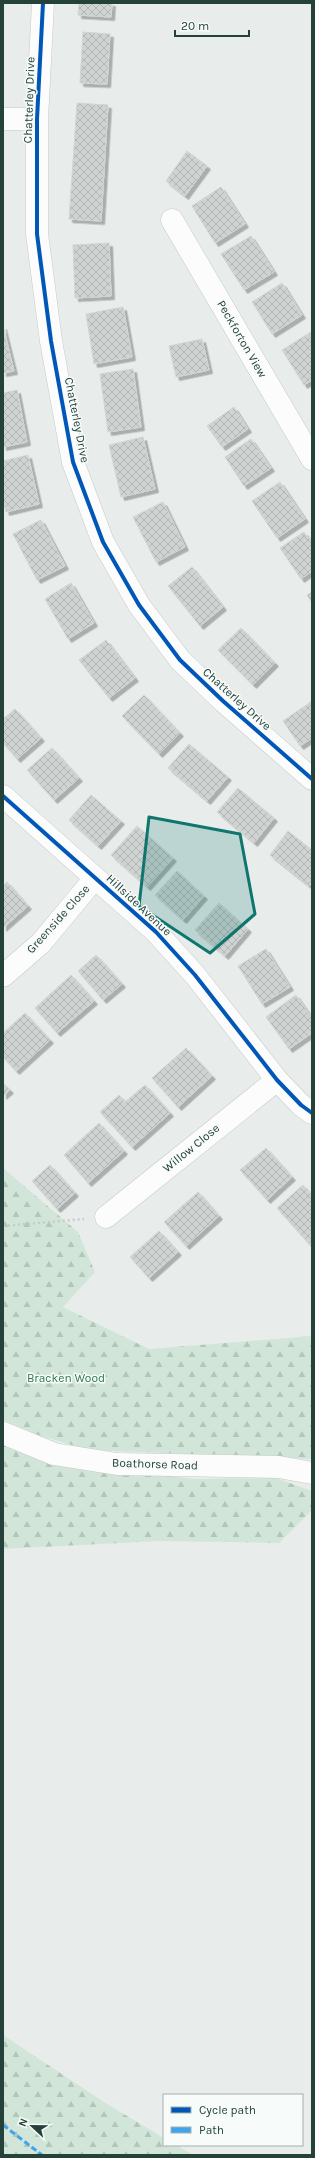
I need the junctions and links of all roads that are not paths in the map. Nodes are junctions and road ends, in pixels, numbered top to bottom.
1 (43, 3) edge
2 (3, 119) edge
3 (37, 119) junction
4 (172, 220) dead end
5 (312, 459) edge
6 (312, 779) edge
7 (3, 796) edge
8 (95, 878) junction
9 (3, 976) edge
10 (277, 1080) junction
11 (312, 1113) edge
12 (106, 1217) road end
13 (3, 1433) edge
14 (312, 1473) edge

1 - 3 street, Chatterley Drive
2 - 3 street
3 - 6 street, Chatterley Drive
4 - 5 street, Peckforton View
7 - 8 street, Hillside Avenue
8 - 9 street, Greenside Close
8 - 10 street, Hillside Avenue
10 - 11 street, Hillside Avenue
10 - 12 street, Willow Close
13 - 14 street, Boathorse Road

